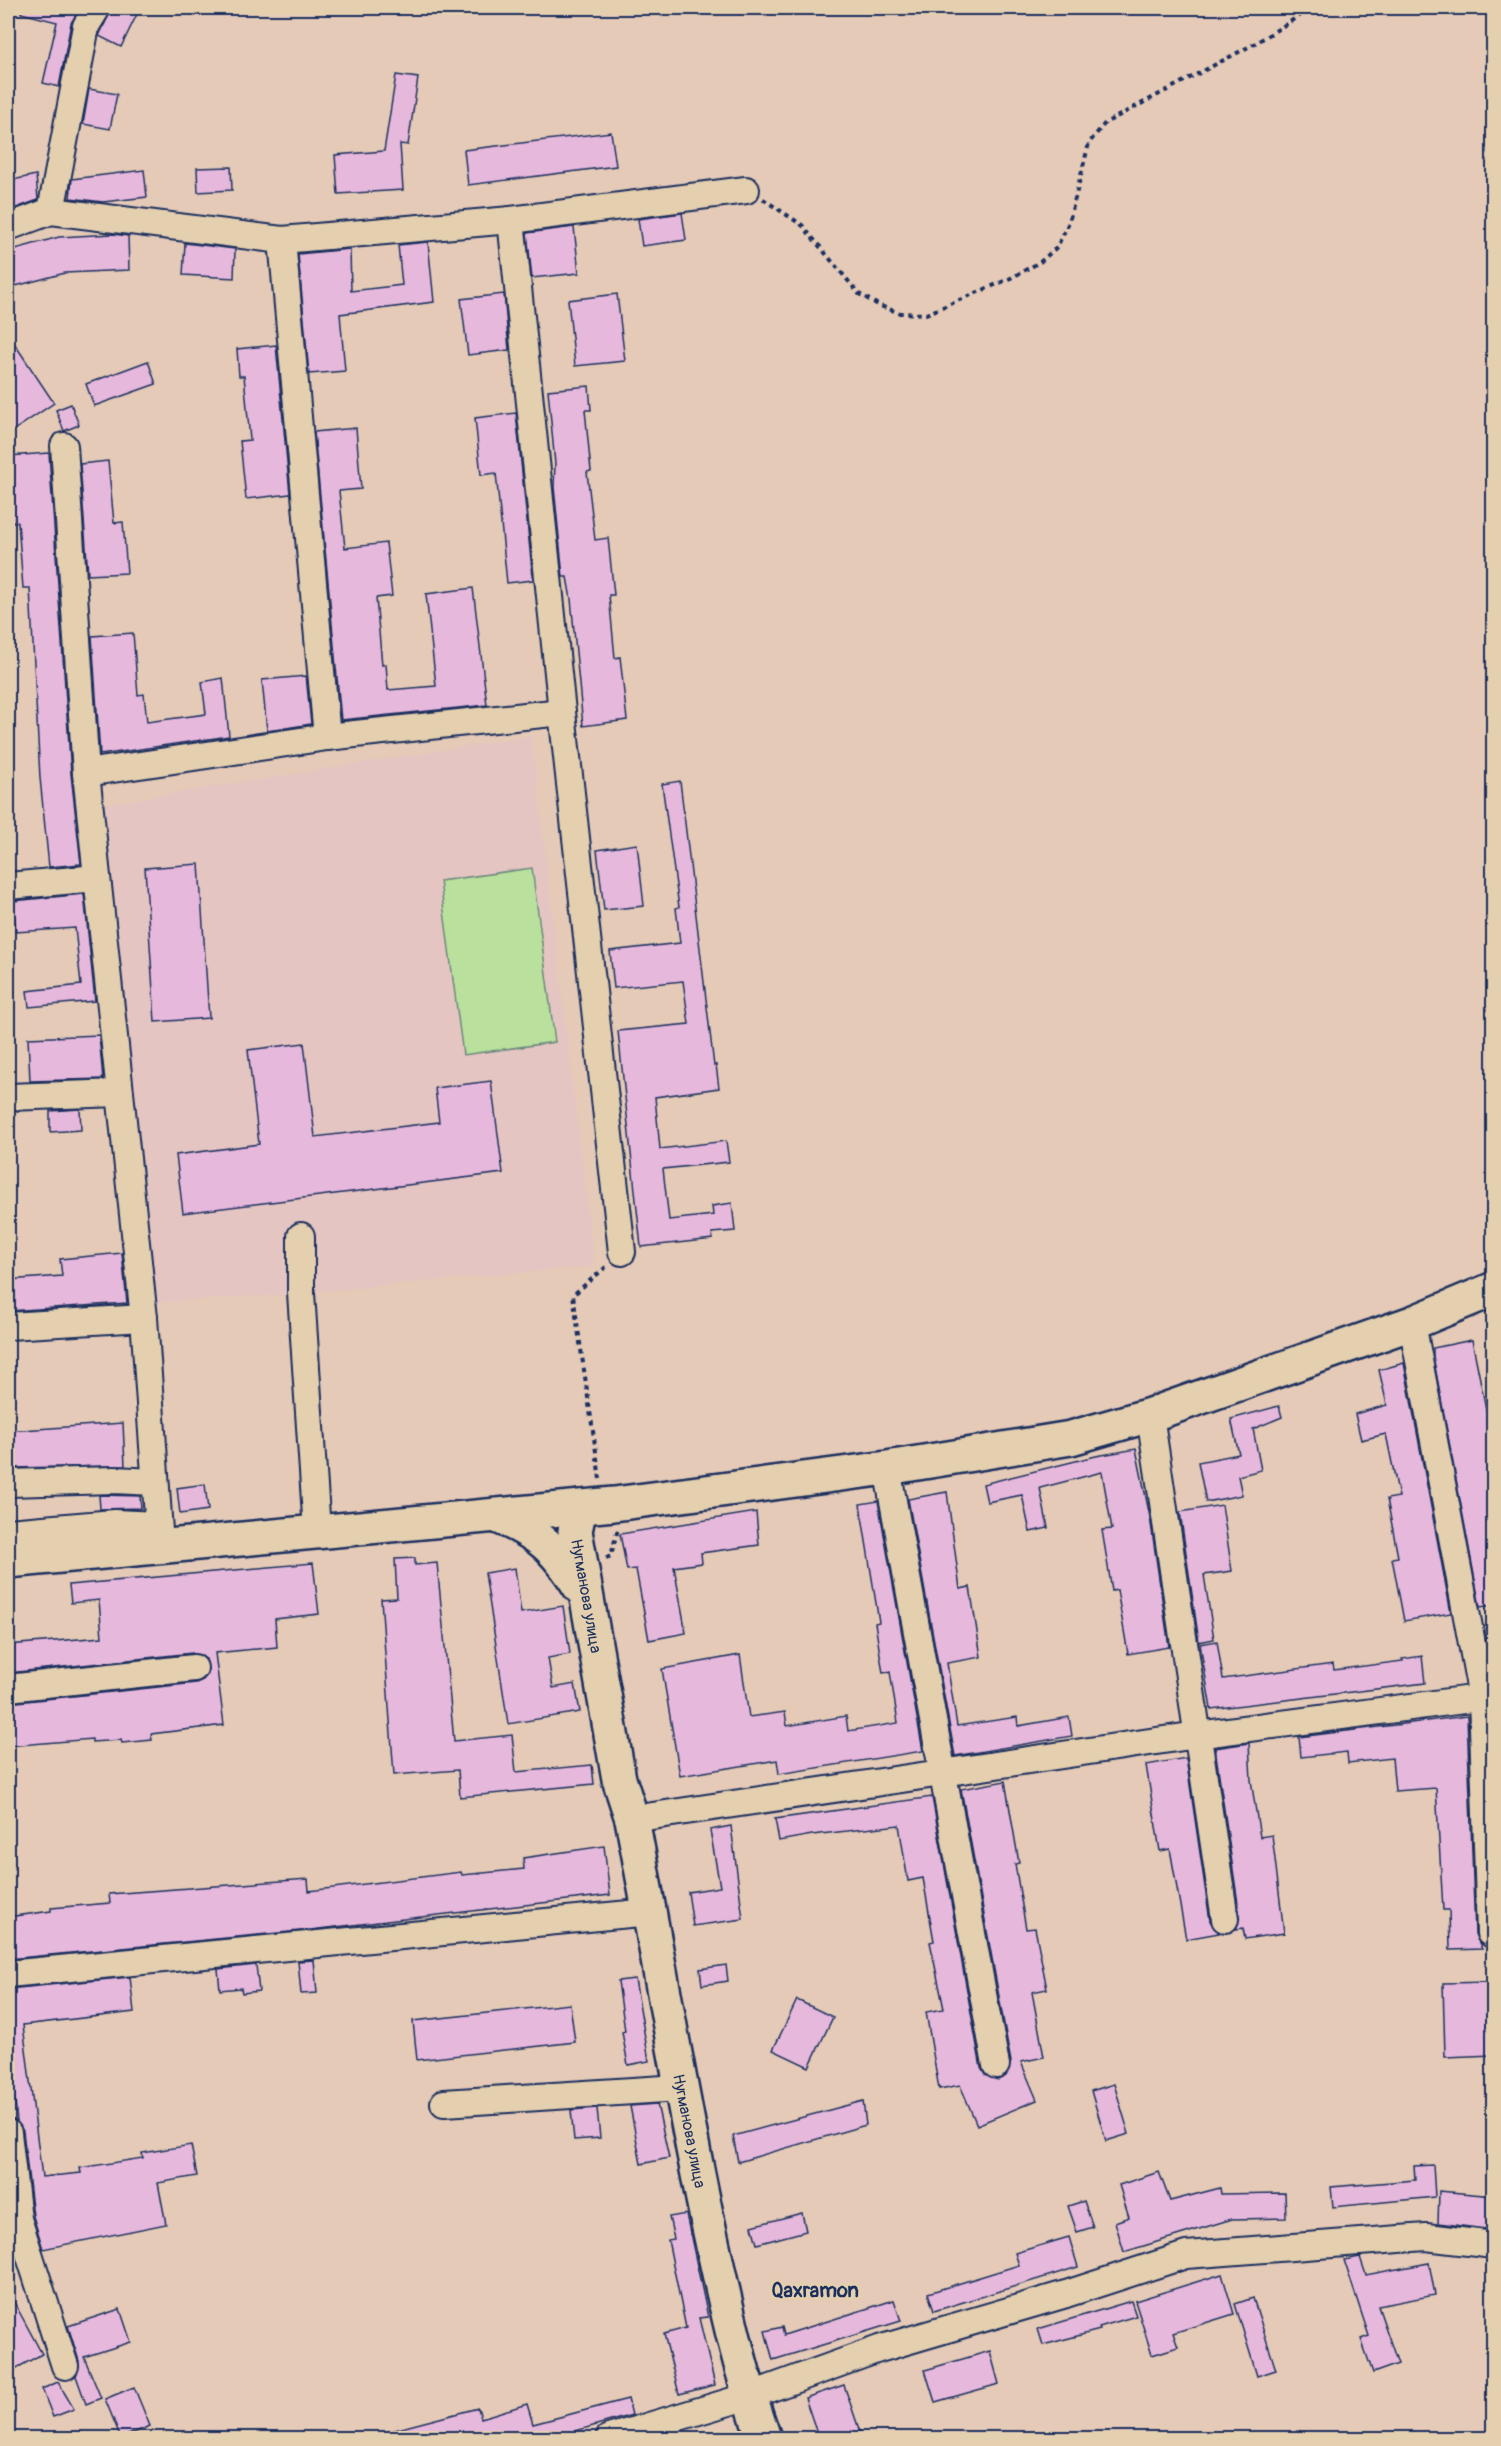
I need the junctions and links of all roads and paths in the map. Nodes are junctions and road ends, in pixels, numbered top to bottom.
1 (97, 8) edge
2 (1312, 8) edge
3 (746, 190) joint
4 (51, 211) junction
5 (511, 220) junction
6 (8, 227) edge
7 (282, 240) junction
8 (64, 446) dead end
9 (562, 712) junction
10 (327, 737) junction
11 (86, 773) junction
12 (97, 878) junction
13 (8, 886) edge
14 (120, 1093) junction
15 (8, 1097) edge
16 (301, 1236) dead end
17 (622, 1252) joint
18 (1494, 1289) edge
19 (144, 1318) junction
20 (1412, 1323) junction
21 (8, 1326) edge
22 (1150, 1415) junction
23 (887, 1468) junction
24 (600, 1480) dead end
25 (156, 1482) junction
26 (8, 1483) edge
27 (580, 1507) junction
28 (497, 1516) junction
29 (616, 1522) dead end
30 (317, 1531) junction
31 (8, 1532) edge
32 (159, 1535) junction
33 (605, 1558) dead end
34 (8, 1561) edge
35 (585, 1596) junction
36 (194, 1668) dead end
37 (8, 1688) edge
38 (1488, 1697) edge
39 (1197, 1735) junction
40 (942, 1773) junction
41 (632, 1819) junction
42 (650, 1912) junction
43 (1225, 1919) dead end
44 (1490, 1933) dead end
45 (8, 1974) edge
46 (996, 2065) dead end
47 (680, 2088) junction
48 (444, 2103) dead end
49 (8, 2133) edge
50 (1494, 2245) edge
51 (65, 2366) dead end
52 (749, 2396) junction
53 (609, 2439) edge
54 (764, 2439) edge

1 - 4 street
2 - 3 path
3 - 5 street
4 - 6 street
4 - 7 street
5 - 7 street
5 - 9 street
7 - 10 street
8 - 11 street
9 - 10 street
9 - 17 street
10 - 11 street
11 - 12 street
12 - 13 street
12 - 14 street
14 - 15 street
14 - 19 street
16 - 30 street
17 - 24 path
18 - 20 main road
19 - 21 street
19 - 25 street
20 - 22 main road
20 - 38 street
22 - 23 main road
22 - 39 street
23 - 27 main road
23 - 40 street
25 - 26 street
25 - 32 street
27 - 28 main road
27 - 35 main road, Нугманова улица
27 - 41 main road, Нугманова улица
28 - 30 main road
28 - 35 main road
29 - 33 path
30 - 32 main road
31 - 32 street
32 - 34 main road
35 - 41 main road, Нугманова улица
36 - 37 street
38 - 39 street
38 - 44 street
39 - 40 street
39 - 43 street
40 - 41 street
40 - 46 street
41 - 42 main road, Нугманова улица
42 - 45 street
42 - 47 main road, Нугманова улица
47 - 48 street
47 - 52 main road, Нугманова улица
49 - 51 street
50 - 52 street
52 - 53 street
52 - 54 main road, Нугманова улица

